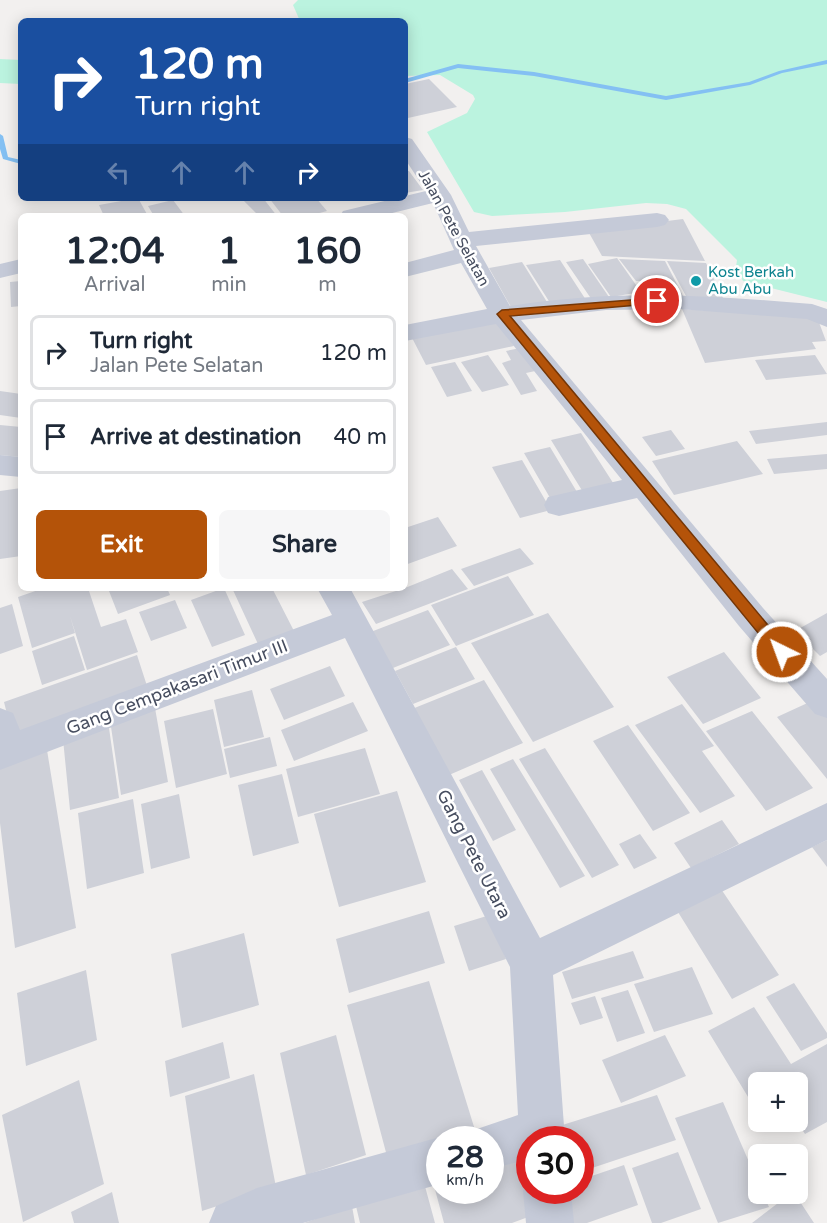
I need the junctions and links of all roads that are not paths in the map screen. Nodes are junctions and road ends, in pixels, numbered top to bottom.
1 (408, 147) edge
2 (440, 195) junction
3 (364, 213) edge
4 (657, 220) dead end
5 (465, 247) junction
6 (18, 267) edge
7 (408, 269) edge
8 (0, 271) edge
9 (502, 314) junction
10 (827, 319) edge
11 (408, 332) edge
12 (0, 465) edge
13 (18, 467) edge
14 (644, 486) junction
15 (559, 506) dead end
16 (335, 591) edge
17 (353, 621) junction
18 (827, 703) edge
19 (2, 743) edge
20 (827, 821) edge
21 (531, 964) junction
22 (541, 1126) edge
23 (426, 1164) edge
24 (548, 1204) edge
25 (233, 1223) edge
26 (550, 1223) edge

1 - 2 street, Jalan Pete Selatan
2 - 3 street
2 - 5 street, Jalan Pete Selatan
4 - 5 street
5 - 7 street
5 - 9 street, Jalan Pete Selatan
6 - 8 street
9 - 10 street
9 - 11 street
9 - 14 street, Jalan Pete Selatan
12 - 13 street
14 - 15 street
14 - 18 street, Jalan Pete Selatan
16 - 17 street, Gang Pete Utara
17 - 19 street, Gang Cempakasari Timur III
17 - 21 street, Gang Pete Utara
20 - 21 street
21 - 22 street, Gang Pete Utara
23 - 25 street
24 - 26 street

